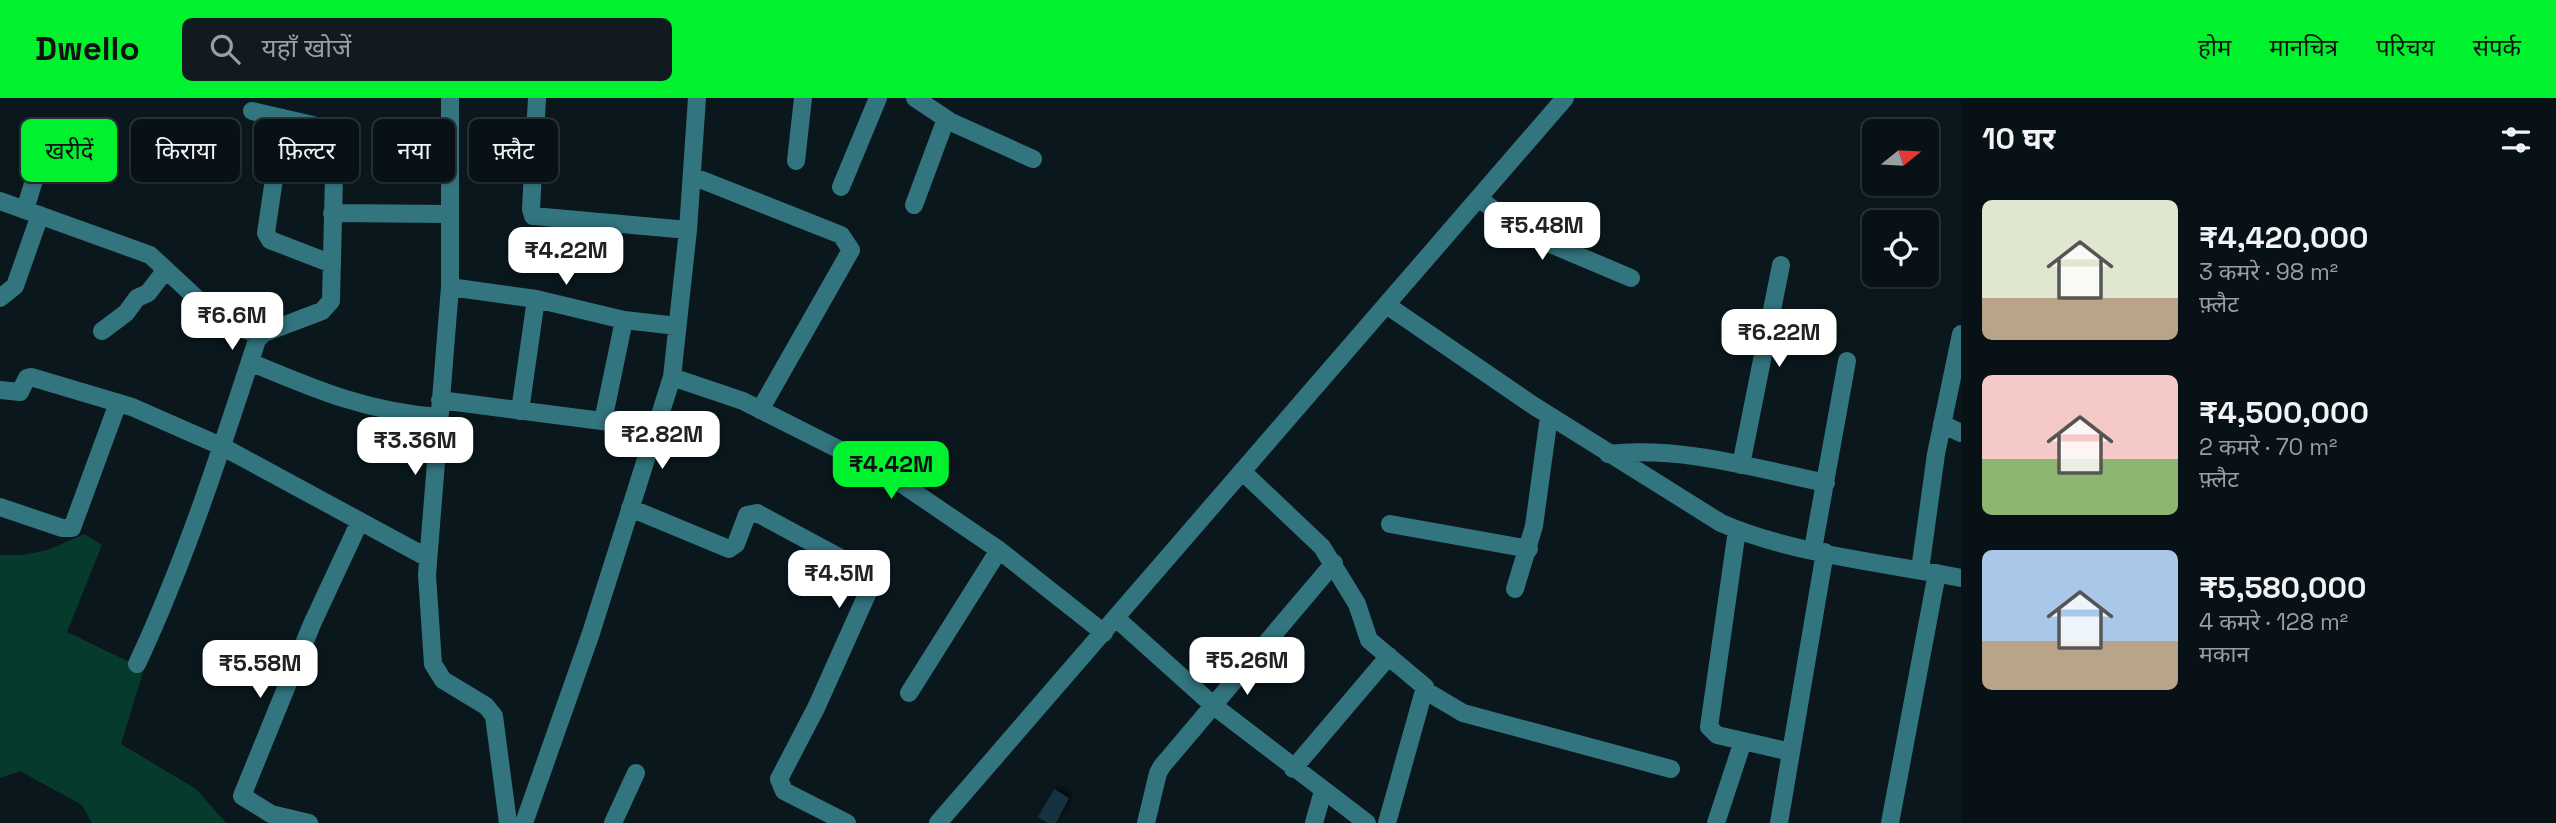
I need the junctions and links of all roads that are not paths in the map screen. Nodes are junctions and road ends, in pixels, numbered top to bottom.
1 (450, 98) edge
2 (537, 98) edge
3 (697, 98) edge
4 (803, 98) edge
5 (878, 98) edge
6 (915, 98) edge
7 (1565, 98) edge
8 (252, 111) dead end
9 (283, 118) joint
10 (287, 119) edge
11 (946, 120) junction
12 (1033, 159) dead end
13 (796, 161) dead end
14 (692, 176) junction
15 (39, 182) edge
16 (274, 182) edge
17 (334, 182) edge
18 (841, 187) dead end
19 (1480, 200) junction
20 (0, 201) edge
21 (914, 205) dead end
22 (33, 212) junction
23 (332, 213) junction
24 (449, 214) junction
25 (688, 230) junction
26 (332, 264) junction
27 (1781, 265) dead end
28 (164, 271) junction
29 (1631, 278) dead end
30 (450, 287) junction
31 (0, 298) edge
32 (536, 299) junction
33 (1388, 306) junction
34 (624, 320) junction
35 (677, 326) junction
36 (102, 331) dead end
37 (1961, 334) edge
38 (260, 335) junction
39 (1847, 360) dead end
40 (250, 362) junction
41 (672, 376) junction
42 (0, 390) edge
43 (118, 403) junction
44 (440, 409) junction
45 (760, 410) junction
46 (520, 411) junction
47 (1549, 416) junction
48 (603, 421) junction
49 (1942, 424) junction
50 (656, 428) junction
51 (1961, 433) edge
52 (223, 447) junction
53 (1608, 454) junction
54 (1741, 465) junction
55 (1244, 473) junction
56 (1826, 483) junction
57 (0, 507) edge
58 (630, 508) junction
59 (360, 521) junction
60 (1390, 524) dead end
61 (1737, 530) junction
62 (1529, 549) junction
63 (999, 550) junction
64 (1819, 551) junction
65 (428, 558) junction
66 (1334, 563) junction
67 (1928, 571) junction
68 (1961, 578) edge
69 (1515, 589) dead end
70 (1110, 626) junction
71 (1389, 656) junction
72 (137, 664) dead end
73 (1426, 691) junction
74 (909, 693) dead end
75 (1214, 706) junction
76 (1743, 741) junction
77 (1791, 752) junction
78 (1293, 769) junction
79 (1671, 769) dead end
80 (636, 773) dead end
81 (1323, 791) junction
82 (309, 823) edge
83 (508, 823) edge
84 (524, 823) edge
85 (613, 823) edge
86 (847, 823) edge
87 (938, 823) edge
88 (1146, 823) edge
89 (1314, 823) edge
90 (1367, 823) edge
91 (1387, 823) edge
92 (1716, 823) edge
93 (1779, 823) edge
94 (1890, 823) edge

1 - 24 street
2 - 25 street
3 - 14 street
4 - 13 street
5 - 18 street
6 - 11 street
7 - 19 street
8 - 9 street
9 - 10 street
11 - 12 street
11 - 21 street
14 - 25 street
14 - 45 street
15 - 22 street
16 - 26 street
17 - 23 street
19 - 29 street
19 - 33 street
20 - 22 street
22 - 28 street
22 - 31 street
23 - 24 street
23 - 26 street
24 - 30 street
25 - 35 street
26 - 38 street
27 - 54 street
28 - 36 street
28 - 38 street
30 - 32 street
30 - 44 street
32 - 34 street
32 - 46 street
33 - 47 street
33 - 55 street
34 - 35 street
34 - 48 street
35 - 41 street
37 - 49 street
38 - 40 street
39 - 56 street
40 - 44 street
40 - 52 street
41 - 45 street
41 - 50 street
42 - 43 street
43 - 52 street
43 - 57 street
44 - 46 street
44 - 65 street
45 - 63 street
46 - 48 street
47 - 53 street
47 - 62 street
48 - 50 street
49 - 51 street
49 - 67 street
50 - 58 street
52 - 59 street
52 - 72 street
53 - 54 street
53 - 61 street
54 - 56 street
55 - 66 street
55 - 70 street
56 - 64 street
58 - 84 street
58 - 86 street
59 - 65 street
59 - 82 street
60 - 62 street
61 - 64 street
61 - 76 street
62 - 69 street
63 - 70 street
63 - 74 street
64 - 67 street
64 - 77 street
65 - 83 street
66 - 71 street
66 - 75 street
67 - 68 street
67 - 94 street
70 - 75 street
70 - 87 street
71 - 73 street
71 - 78 street
73 - 79 street
73 - 91 street
75 - 78 street
75 - 88 street
76 - 77 street
76 - 92 street
77 - 93 street
78 - 81 street
80 - 85 street
81 - 89 street
81 - 90 street

